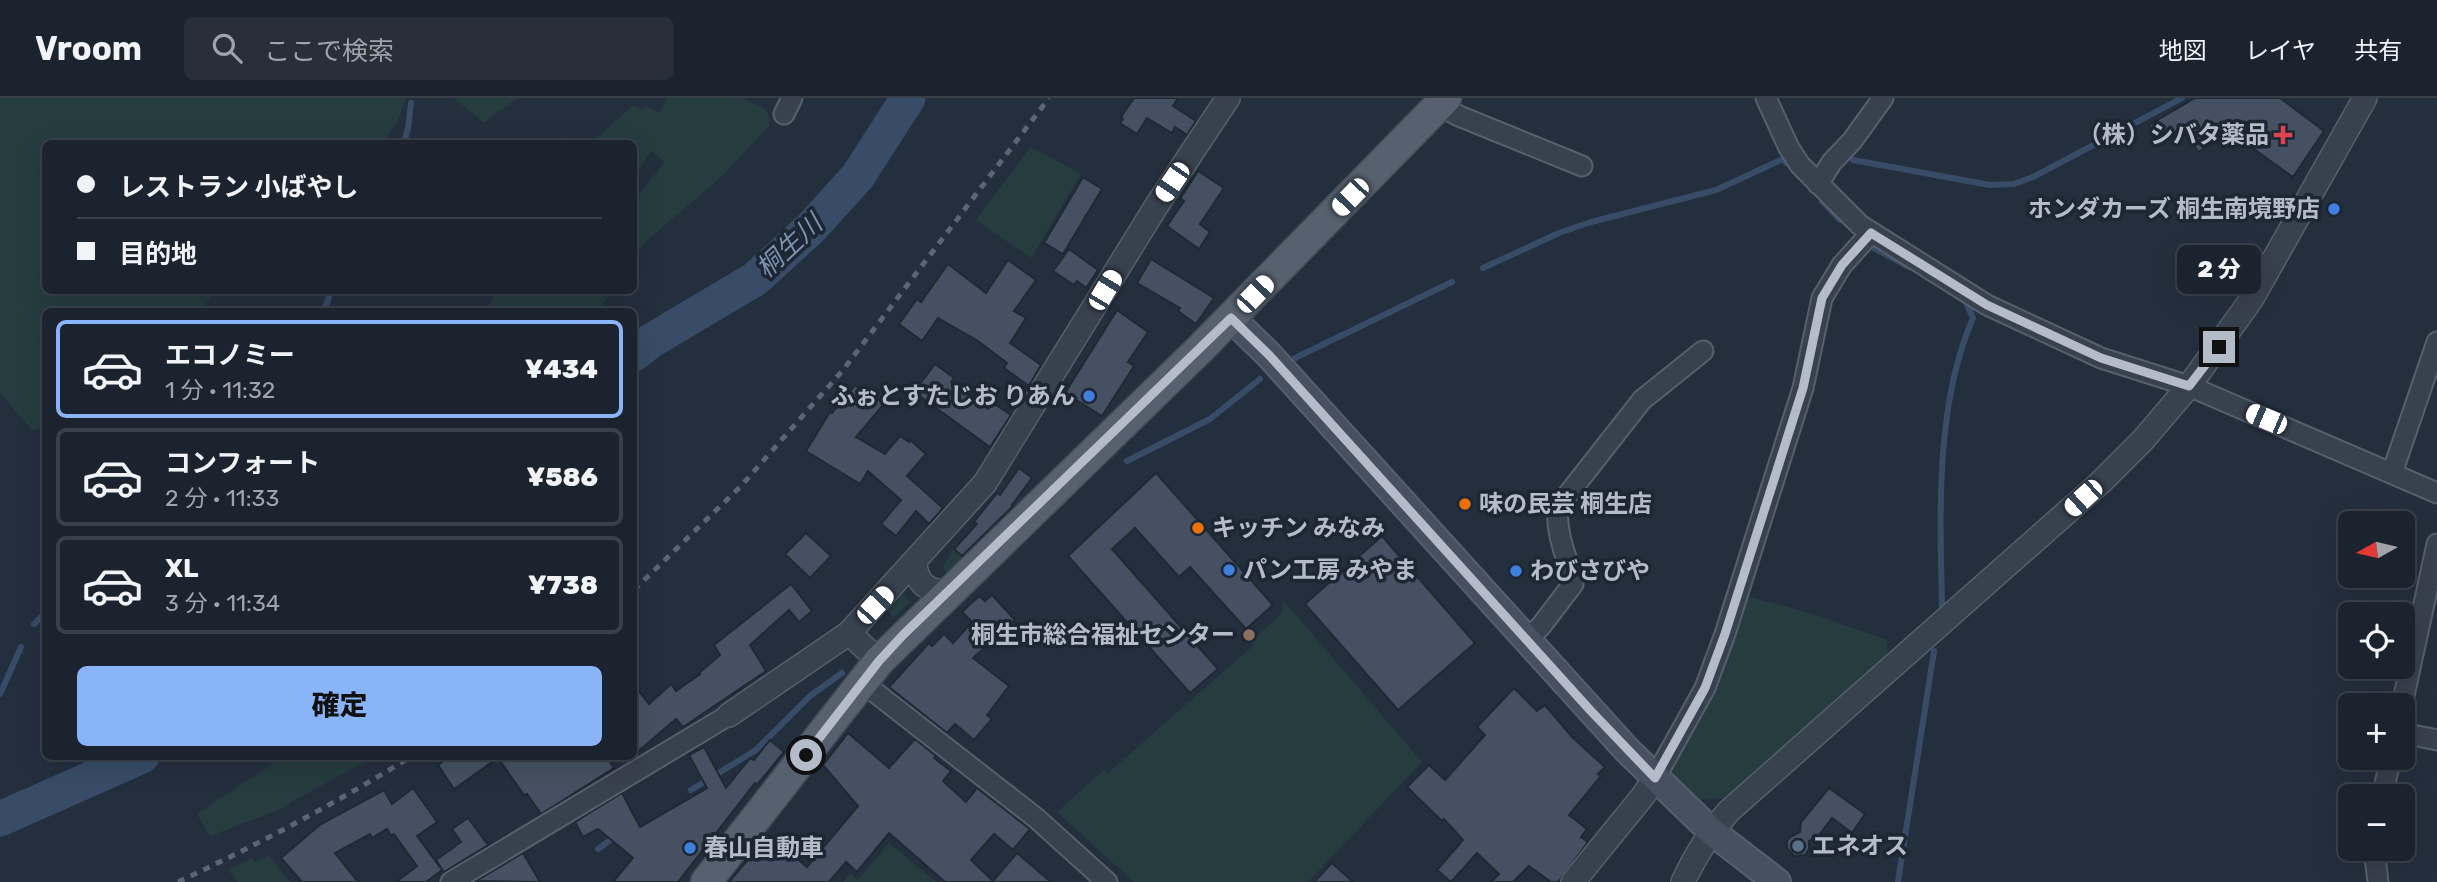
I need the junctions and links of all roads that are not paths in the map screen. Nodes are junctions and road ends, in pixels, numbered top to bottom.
1 (1228, 98) edge
2 (1766, 98) edge
3 (1883, 98) edge
4 (2365, 98) edge
5 (1443, 102) edge
6 (1582, 166) dead end
7 (1818, 184) junction
8 (1871, 233) junction
9 (1231, 318) junction
10 (2437, 342) edge
11 (1703, 351) dead end
12 (2189, 386) junction
13 (2392, 473) junction
14 (2437, 493) edge
15 (2437, 544) edge
16 (915, 562) junction
17 (949, 592) junction
18 (849, 633) junction
19 (1527, 639) junction
20 (871, 672) junction
21 (2405, 693) edge
22 (729, 715) joint
23 (2415, 735) edge
24 (2437, 740) edge
25 (1655, 778) junction
26 (1712, 831) junction
27 (2375, 861) edge
28 (451, 882) edge
29 (706, 882) edge
30 (1107, 882) edge
31 (1573, 882) edge
32 (1683, 882) edge
33 (1777, 882) edge
34 (2378, 882) edge

1 - 16 street
2 - 7 street
3 - 7 street
4 - 12 street
5 - 6 street
5 - 9 main road
7 - 8 street
8 - 12 street
8 - 25 street
9 - 17 main road
9 - 19 main road
10 - 13 street
11 - 19 street
12 - 13 street
12 - 26 street
13 - 14 street
15 - 21 street
16 - 17 street
16 - 18 street
17 - 20 main road
18 - 20 street
18 - 22 street
19 - 25 main road
20 - 29 main road
20 - 30 street
22 - 28 street
23 - 24 street
25 - 26 main road
25 - 31 street
26 - 32 street
26 - 33 main road
27 - 34 street

